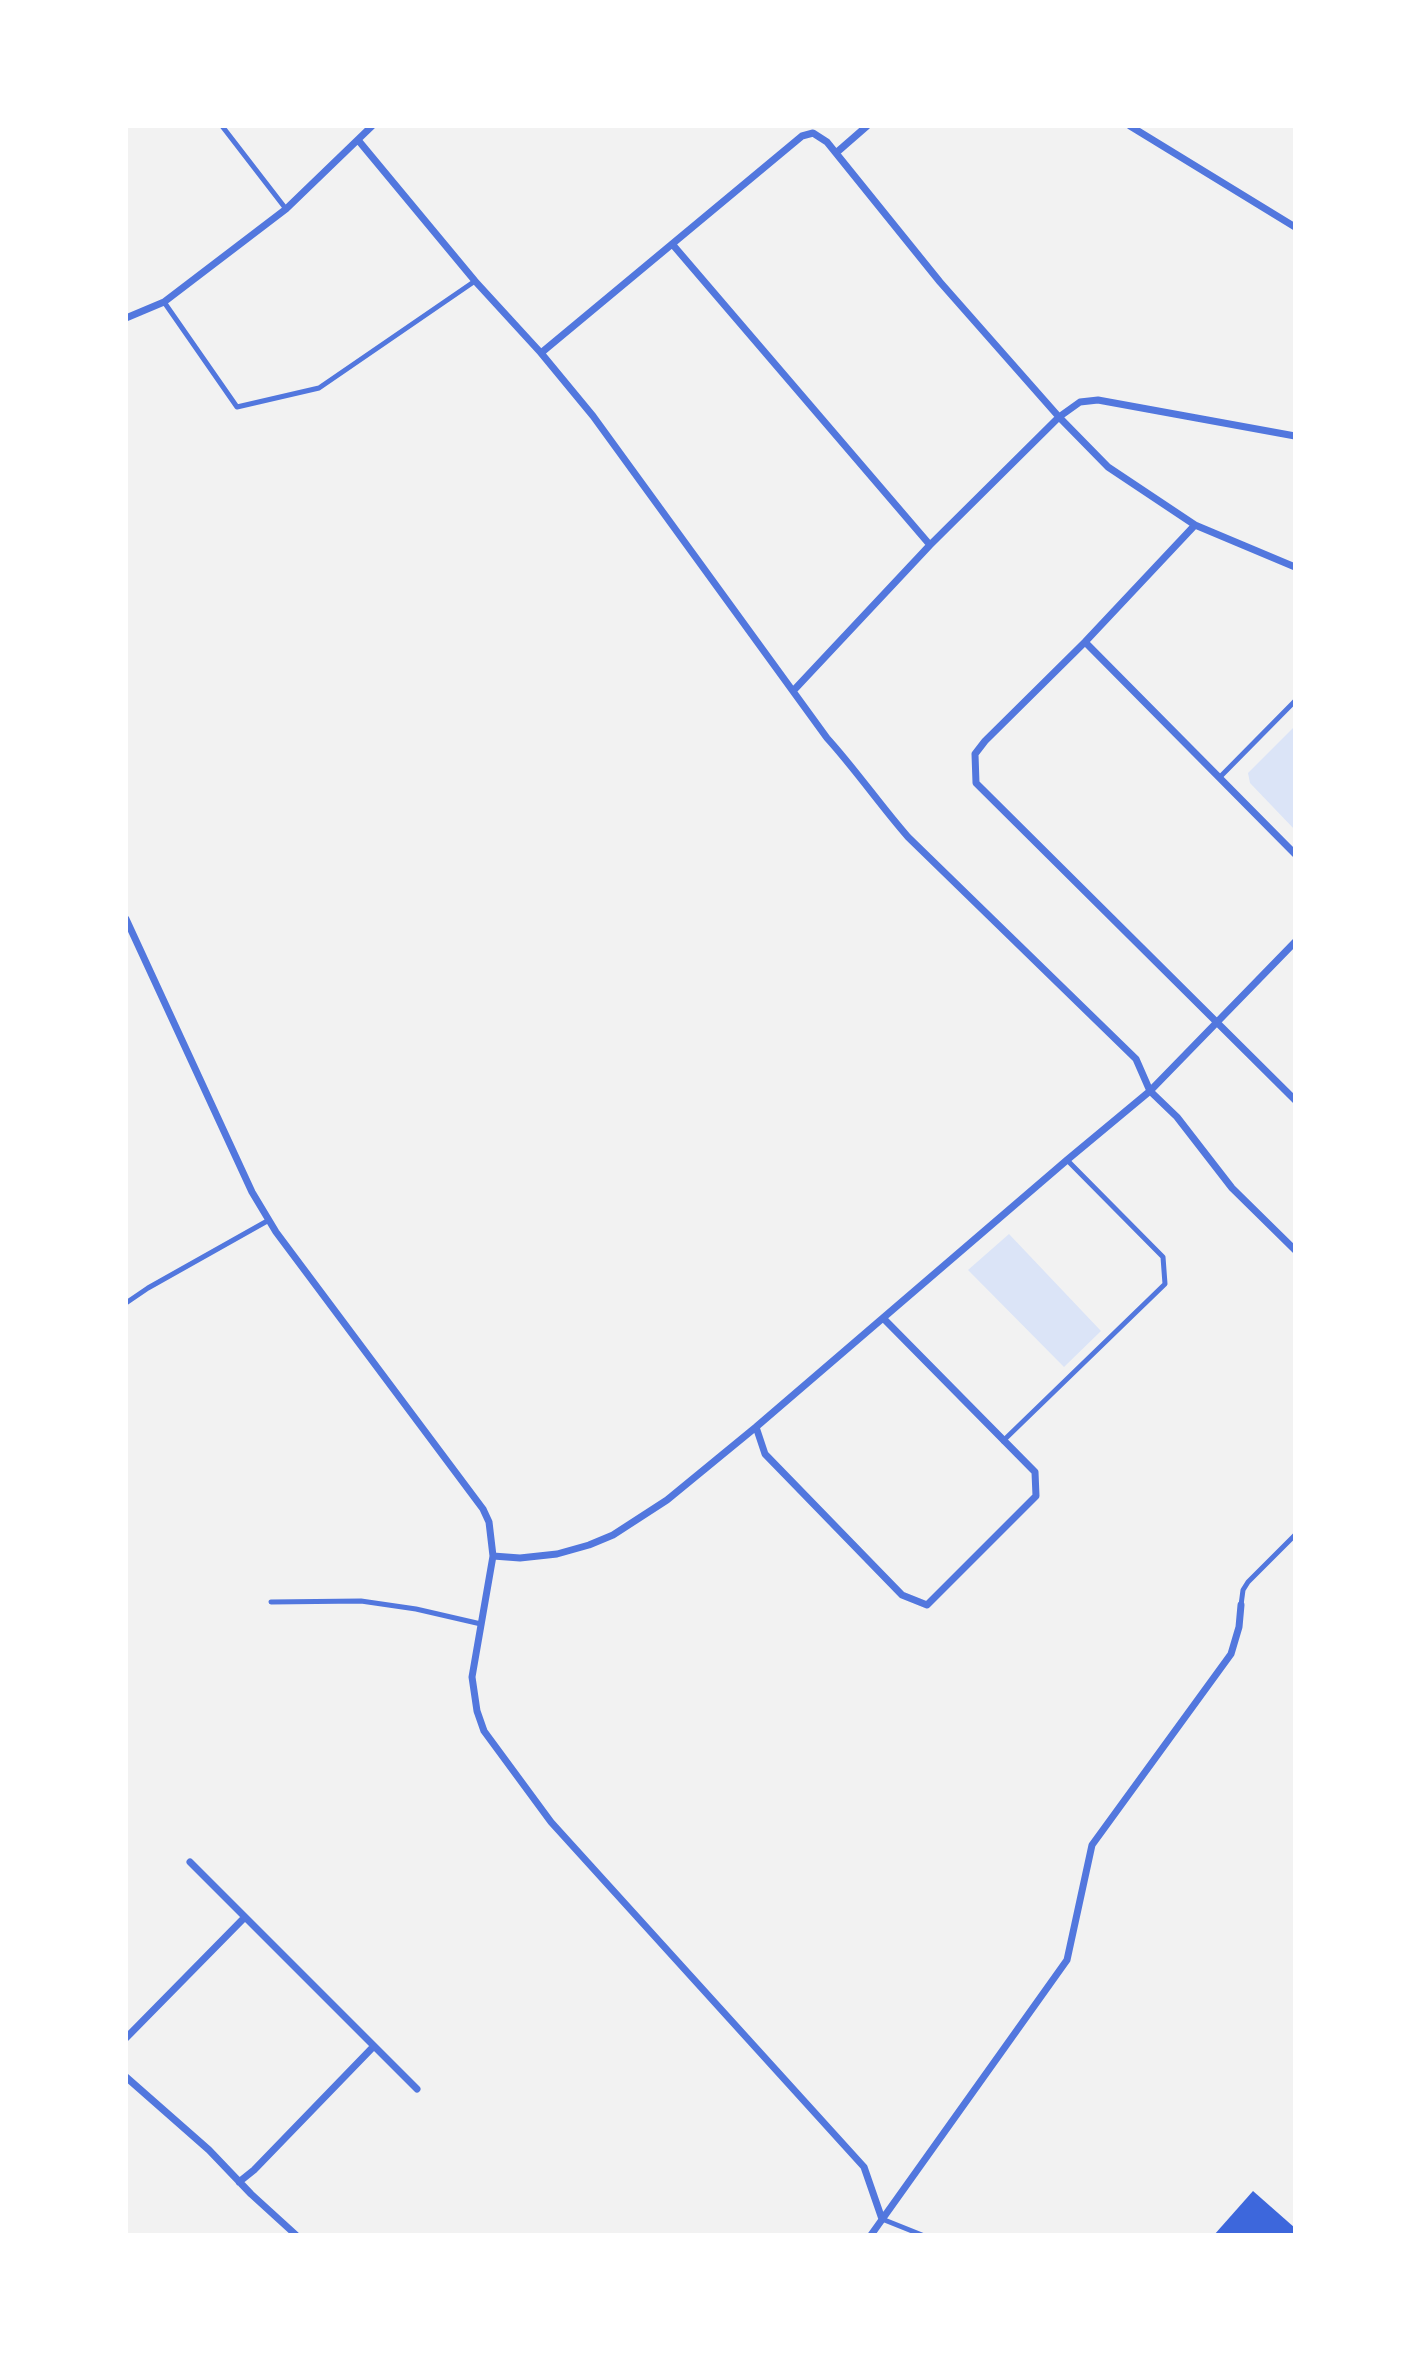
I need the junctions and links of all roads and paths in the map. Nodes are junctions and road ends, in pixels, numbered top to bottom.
1 (222, 126) edge
2 (372, 126) edge
3 (867, 126) edge
4 (1130, 126) edge
5 (358, 139) junction
6 (836, 153) junction
7 (286, 209) junction
8 (1295, 227) edge
9 (673, 245) junction
10 (475, 281) junction
11 (164, 302) junction
12 (126, 318) edge
13 (541, 353) junction
14 (1059, 416) junction
15 (1295, 436) edge
16 (1195, 525) junction
17 (930, 545) junction
18 (1295, 568) edge
19 (1085, 642) junction
20 (794, 690) junction
21 (1295, 701) edge
22 (1220, 777) junction
23 (1295, 854) edge
24 (126, 919) edge
25 (1295, 942) edge
26 (1216, 1022) junction
27 (1150, 1091) junction
28 (1295, 1100) edge
29 (1067, 1160) junction
30 (269, 1220) junction
31 (1295, 1250) edge
32 (126, 1303) edge
33 (884, 1319) junction
34 (757, 1427) junction
35 (1003, 1441) junction
36 (1295, 1535) edge
37 (493, 1556) junction
38 (271, 1602) dead end
39 (1241, 1605) joint
40 (481, 1624) junction
41 (190, 1862) dead end
42 (245, 1917) junction
43 (126, 2038) edge
44 (374, 2046) junction
45 (126, 2077) edge
46 (417, 2089) dead end
47 (239, 2182) junction
48 (882, 2219) junction
49 (296, 2235) edge
50 (871, 2235) edge
51 (922, 2235) edge

1 - 7 lane
2 - 5 street
3 - 6 street
4 - 8 street
5 - 7 street
5 - 10 street
6 - 9 street
6 - 14 street
7 - 11 street
9 - 13 street
9 - 17 street
10 - 11 lane
10 - 13 street
11 - 12 street
13 - 20 street
14 - 15 street
14 - 16 street
14 - 17 street
16 - 18 street
16 - 19 street
17 - 20 street
19 - 22 street
19 - 26 street
20 - 27 street
21 - 22 lane
22 - 23 street
24 - 30 street
25 - 26 street
26 - 27 street
26 - 28 street
27 - 29 street
27 - 31 street
29 - 33 street
29 - 35 lane
30 - 32 lane
30 - 37 street
33 - 34 street
33 - 35 street
34 - 35 street
34 - 37 street
36 - 39 lane
37 - 40 street
38 - 40 lane
39 - 48 street
40 - 48 street
41 - 42 street
42 - 43 street
42 - 44 street
44 - 46 street
44 - 47 street
45 - 47 street
47 - 49 street
48 - 50 street
48 - 51 lane

